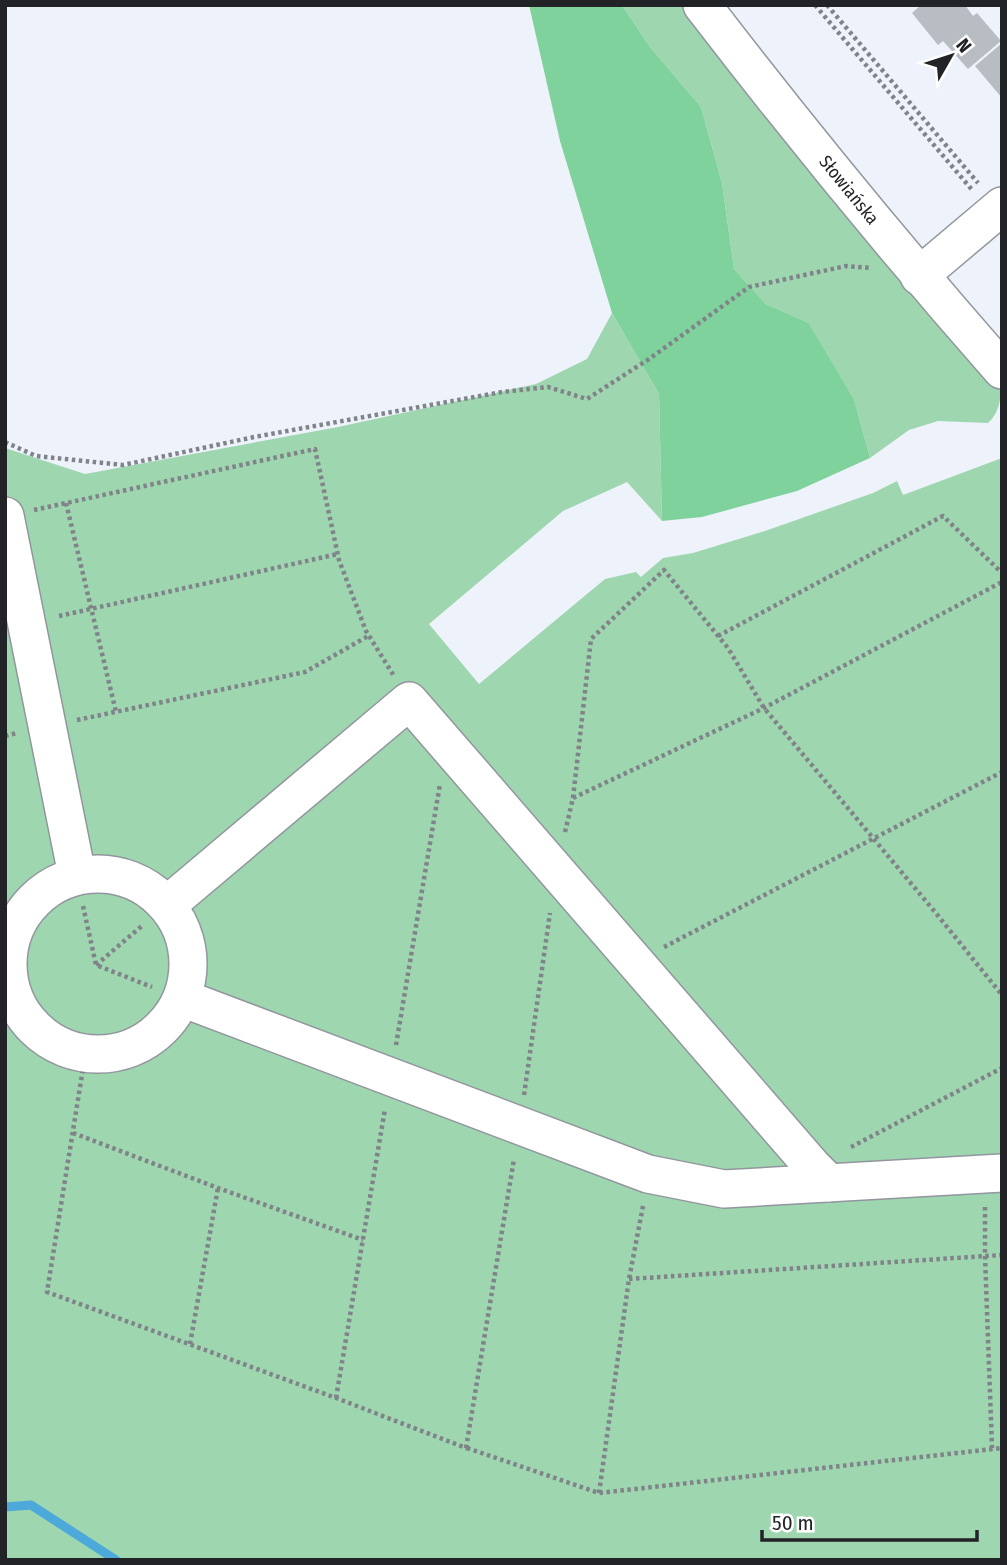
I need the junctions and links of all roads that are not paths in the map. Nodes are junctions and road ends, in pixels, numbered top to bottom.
1 (702, 5) edge
2 (998, 209) edge
3 (914, 270) junction
4 (1002, 370) edge
5 (5, 516) edge
6 (76, 876) junction
7 (167, 905) junction
8 (10, 928) edge
9 (182, 998) junction
10 (993, 1174) edge
11 (821, 1175) junction

1 - 3 street, Słowiańska
2 - 3 street
3 - 4 street, Słowiańska
5 - 6 street
6 - 7 street
6 - 8 street
7 - 9 street
7 - 11 street
8 - 9 street
9 - 11 street
10 - 11 street

